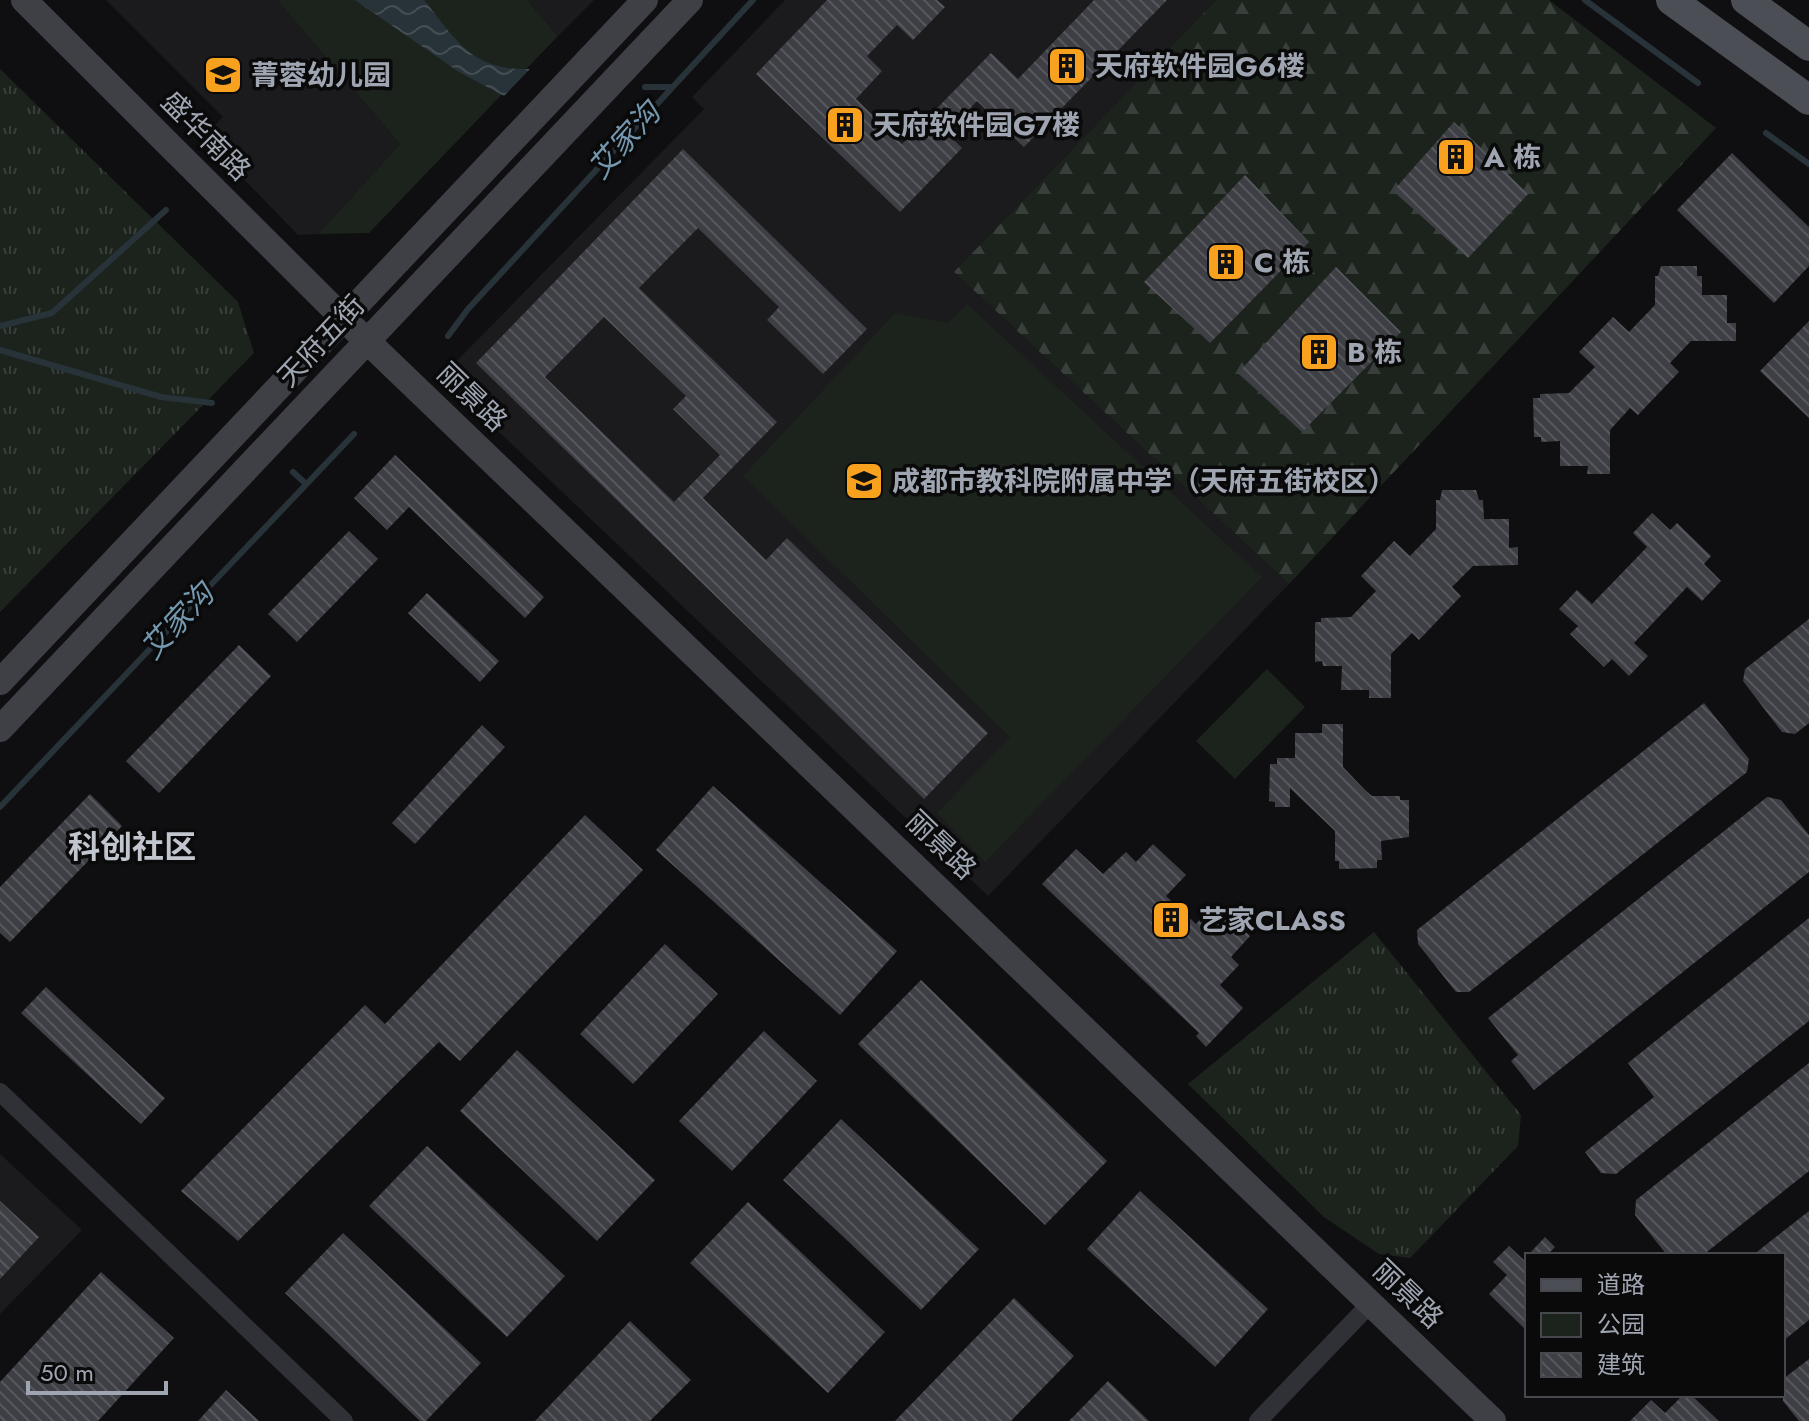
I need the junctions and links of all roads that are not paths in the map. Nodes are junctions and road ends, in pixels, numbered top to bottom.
1 (24, 0) edge
2 (645, 0) edge
3 (690, 0) edge
4 (1671, 0) edge
5 (1746, 0) edge
6 (1809, 46) edge
7 (1809, 100) edge
8 (342, 317) junction
9 (366, 340) junction
10 (0, 682) edge
11 (0, 729) edge
12 (0, 1092) edge
13 (1371, 1303) junction
14 (344, 1421) edge
15 (1258, 1421) edge
16 (1493, 1421) edge

1 - 8 street, 盛华南路
2 - 8 street, 天府五街
3 - 9 street, 天府五街
4 - 7 main road
5 - 6 main road
8 - 9 street, 丽景路
8 - 10 street, 天府五街
9 - 11 street, 天府五街
9 - 13 street, 丽景路
12 - 14 street
13 - 15 street
13 - 16 street, 丽景路

